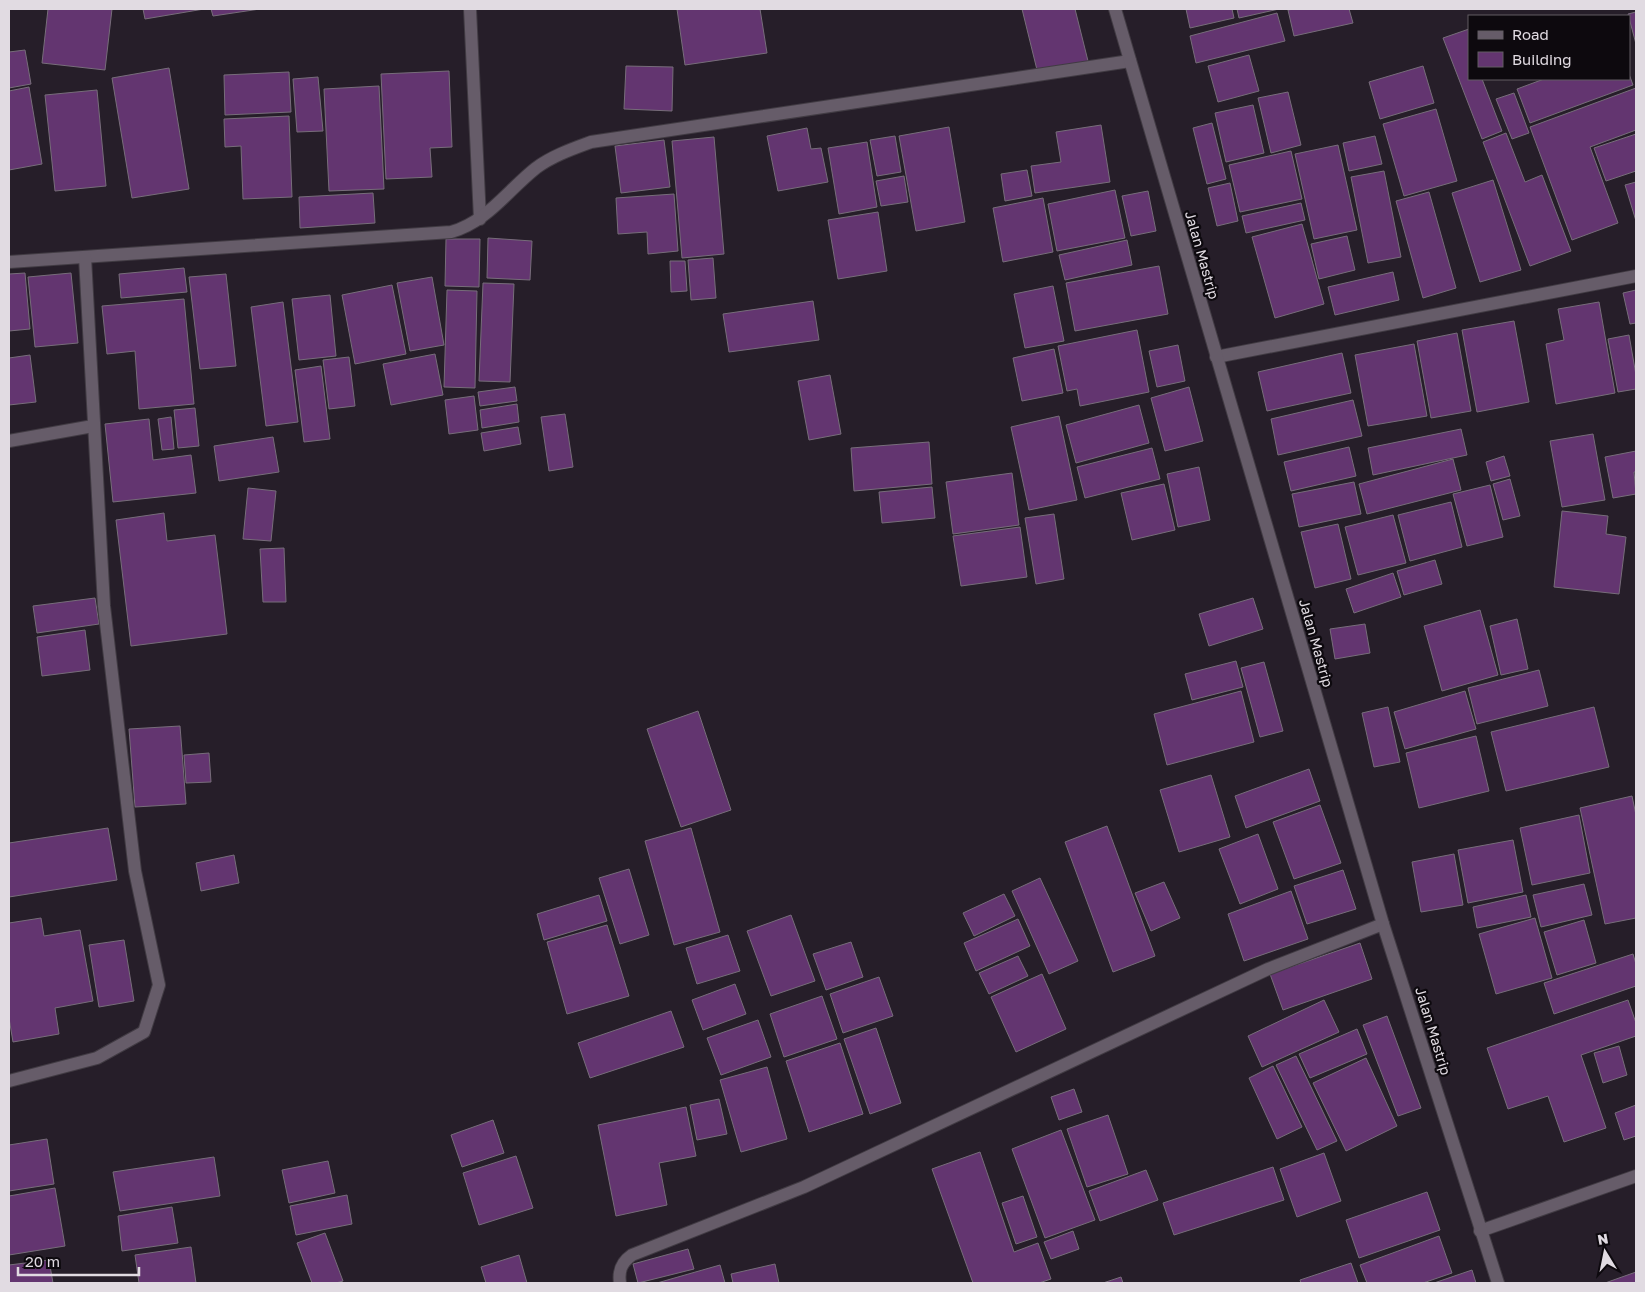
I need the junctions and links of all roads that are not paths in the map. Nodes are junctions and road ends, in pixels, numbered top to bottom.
1 (470, 9) edge
2 (1115, 9) edge
3 (1130, 61) junction
4 (480, 219) junction
5 (85, 257) junction
6 (9, 262) edge
7 (1636, 276) edge
8 (1216, 357) junction
9 (93, 426) junction
10 (9, 441) edge
11 (1384, 924) junction
12 (9, 1081) edge
13 (1636, 1176) edge
14 (1480, 1231) junction
15 (620, 1283) edge
16 (1498, 1283) edge

1 - 4 street
2 - 3 street, Jalan Mastrip
3 - 4 street
3 - 8 street, Jalan Mastrip
4 - 5 street
5 - 6 street
5 - 9 street
7 - 8 street
8 - 11 street, Jalan Mastrip
9 - 10 street
9 - 12 street
11 - 14 street, Jalan Mastrip
11 - 15 street
13 - 14 street
14 - 16 street, Jalan Mastrip

